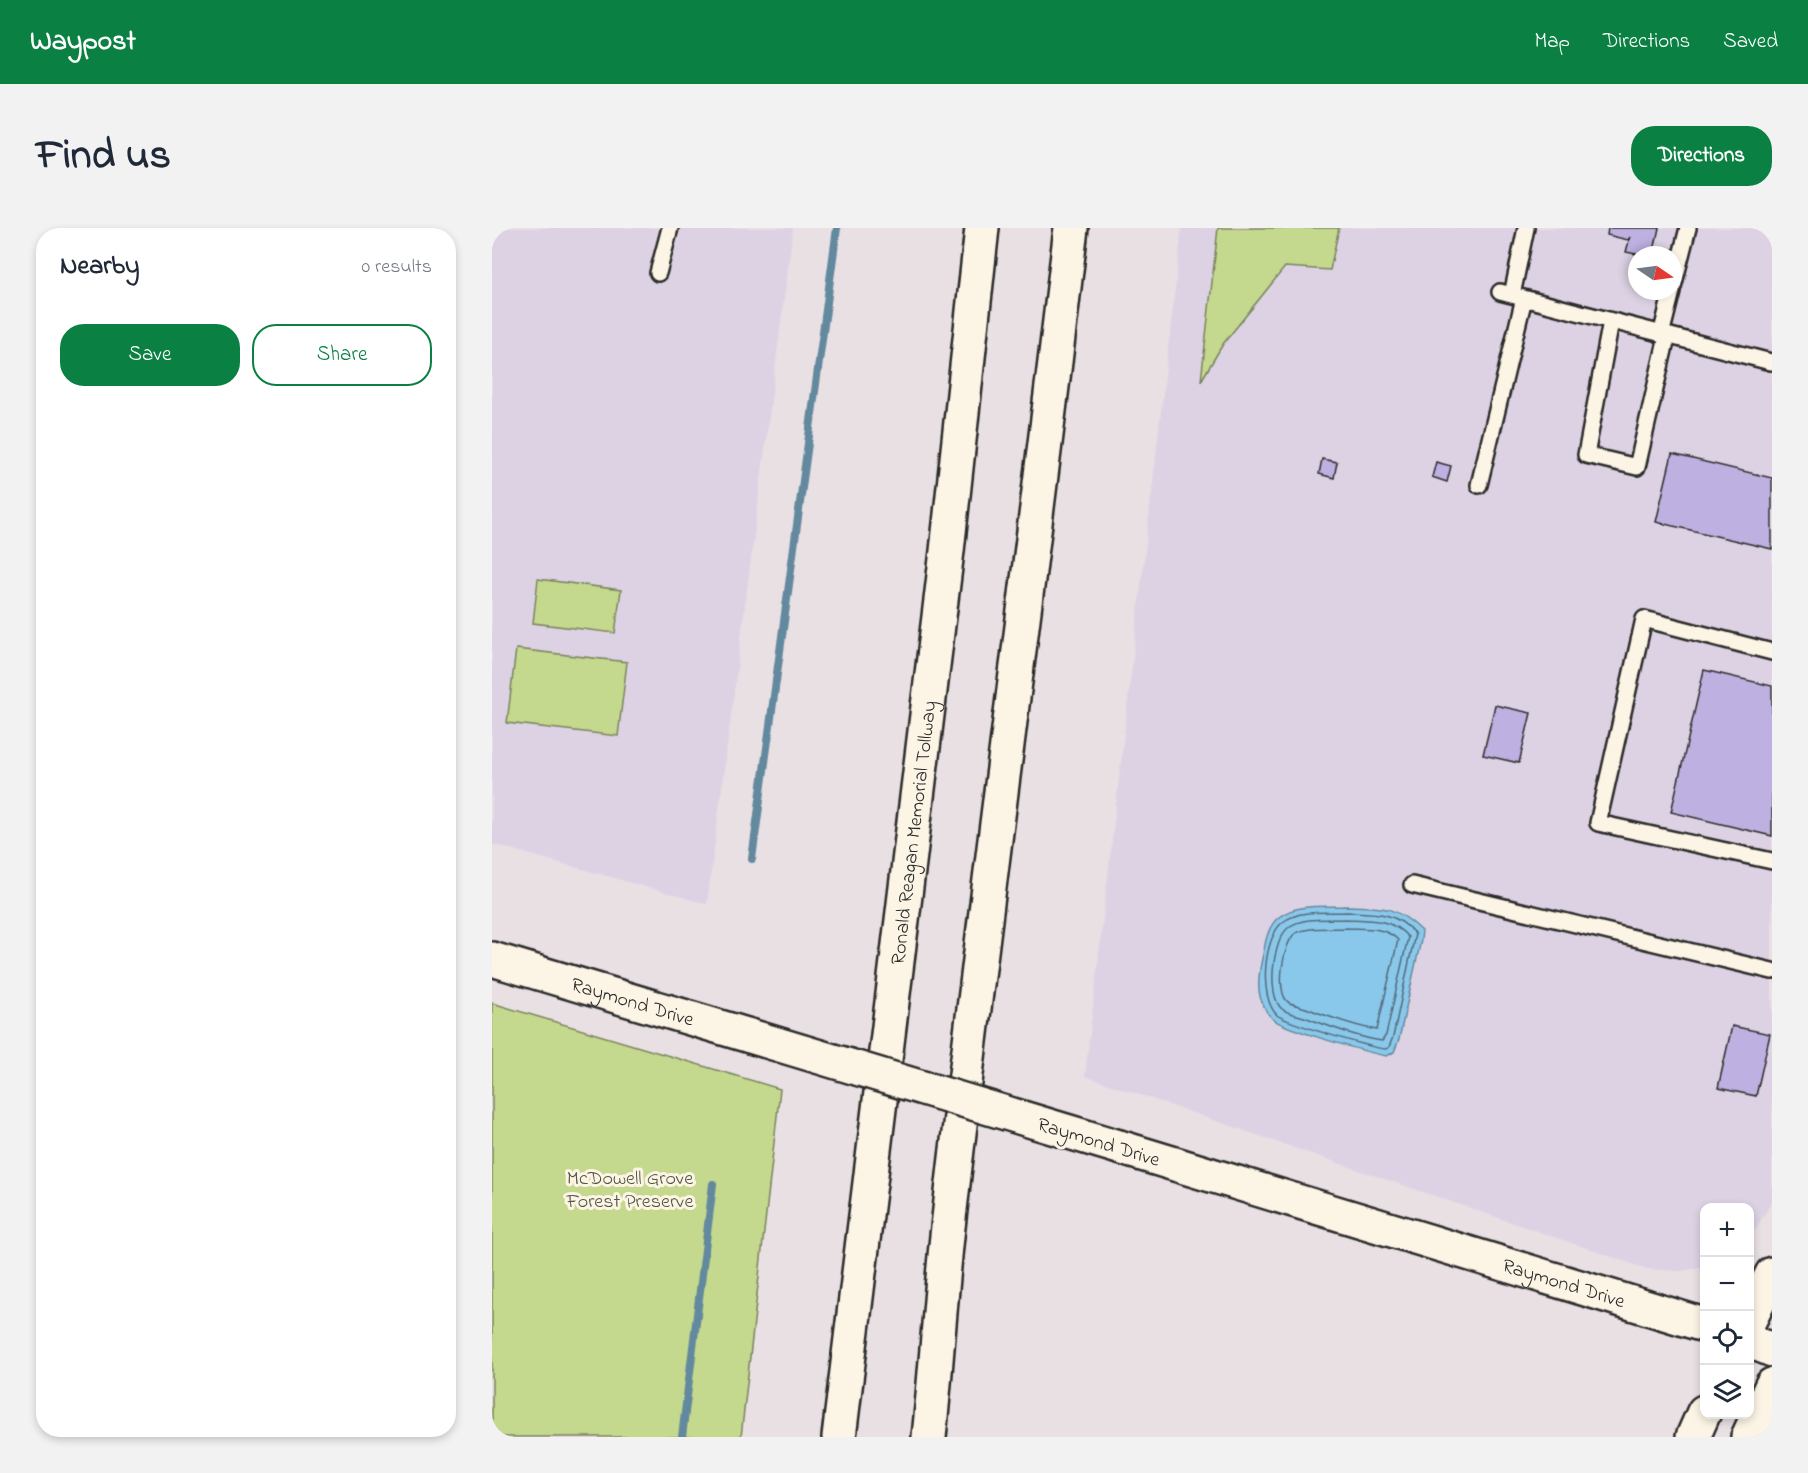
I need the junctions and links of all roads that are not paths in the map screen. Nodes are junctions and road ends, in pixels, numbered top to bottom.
1 (670, 228) edge
2 (982, 228) edge
3 (1071, 228) edge
4 (1526, 228) edge
5 (1688, 228) edge
6 (1682, 251) edge
7 (658, 273) dead end
8 (1512, 295) junction
9 (1670, 300) edge
10 (1611, 321) junction
11 (1664, 336) junction
12 (1772, 361) edge
13 (1479, 485) dead end
14 (1772, 652) edge
15 (1772, 861) edge
16 (1412, 885) dead end
17 (492, 959) edge
18 (1772, 971) edge
19 (1772, 1274) edge
20 (1753, 1311) edge
21 (1700, 1324) edge
22 (1754, 1343) edge
23 (1772, 1350) edge
24 (1772, 1384) edge
25 (1701, 1419) edge
26 (839, 1437) edge
27 (929, 1437) edge
28 (1693, 1437) edge
29 (1748, 1437) edge

1 - 7 lane
2 - 26 main road, Ronald Reagan Memorial Tollway
3 - 27 main road
4 - 8 lane
5 - 6 lane
8 - 10 lane
8 - 13 lane
9 - 11 lane
10 - 11 lane
10 - 11 lane
11 - 12 lane
14 - 15 lane
16 - 18 lane
17 - 21 main road, Raymond Drive, bridge
19 - 20 main road
22 - 23 main road
24 - 29 main road
25 - 28 main road

